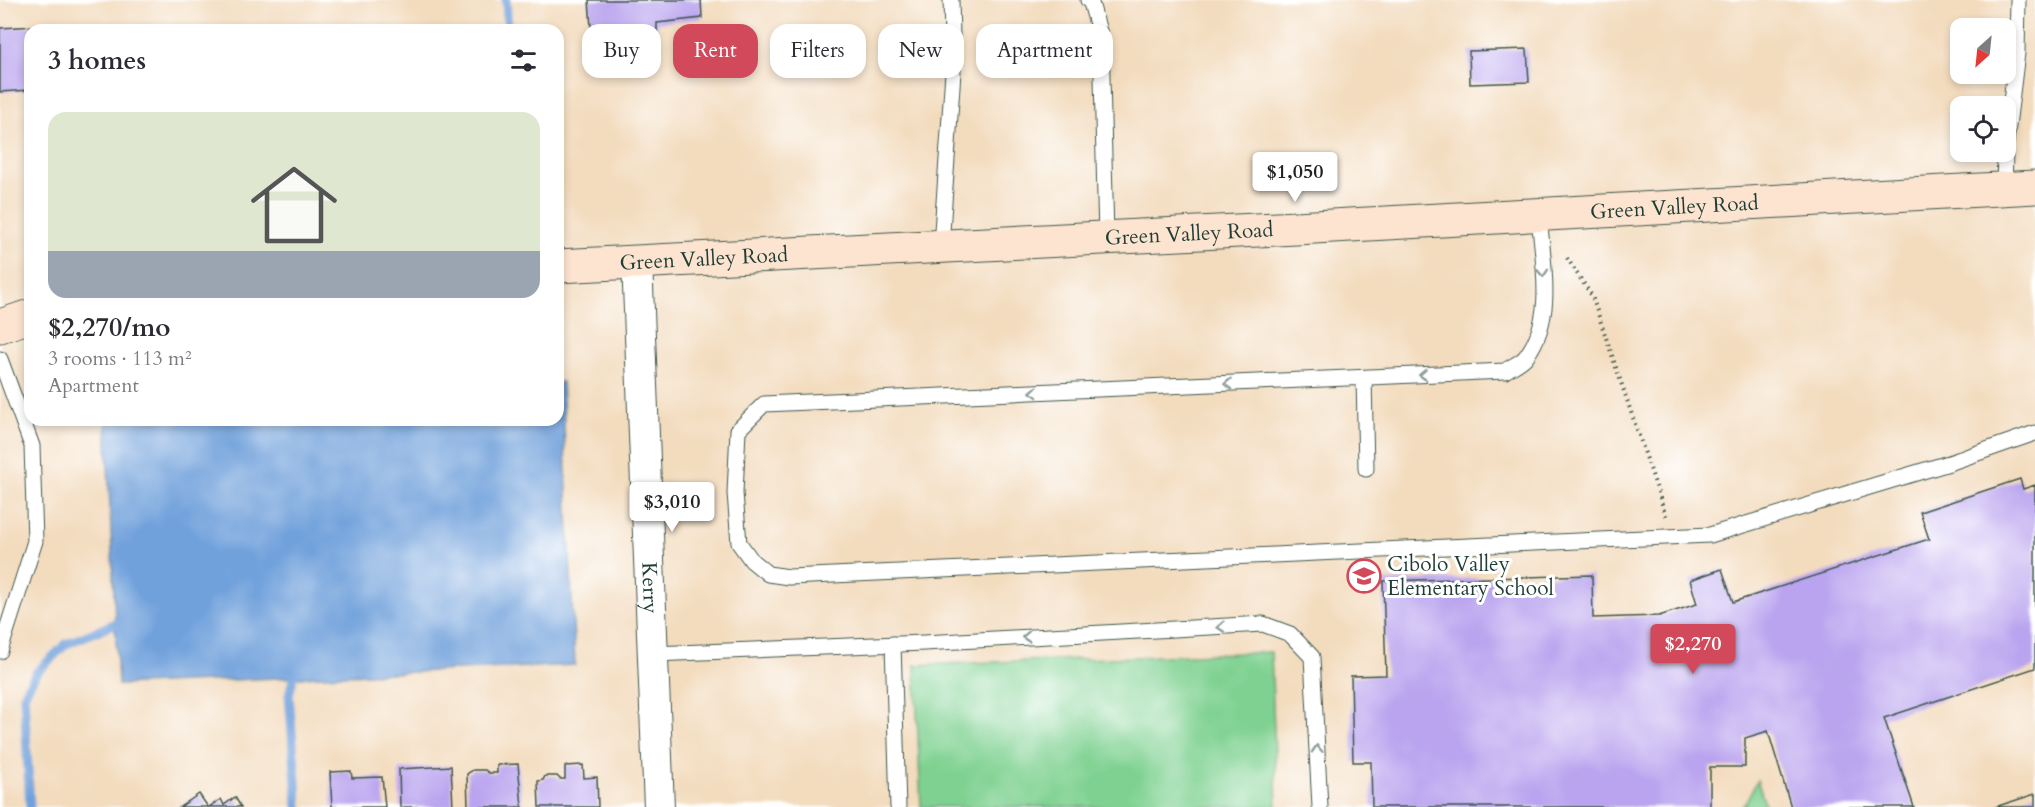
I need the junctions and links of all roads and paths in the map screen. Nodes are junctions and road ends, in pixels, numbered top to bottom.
1 (951, 0) edge
2 (1088, 0) edge
3 (2018, 0) edge
4 (2012, 96) edge
5 (2009, 162) edge
6 (2020, 188) edge
7 (1539, 214) junction
8 (1106, 237) junction
9 (941, 246) junction
10 (637, 261) junction
11 (564, 266) edge
12 (24, 318) edge
13 (0, 326) edge
14 (0, 359) edge
15 (1364, 378) junction
16 (24, 424) edge
17 (25, 426) edge
18 (2035, 433) edge
19 (1366, 469) dead end
20 (1673, 537) junction
21 (893, 644) junction
22 (0, 651) edge
23 (653, 654) junction
24 (659, 807) edge
25 (898, 807) edge
26 (1320, 807) edge

1 - 9 lane
2 - 8 lane
3 - 4 lane
5 - 6 lane
6 - 7 street, Green Valley Road
7 - 8 street, Green Valley Road
7 -> 15 lane
7 - 20 path
8 - 9 street, Green Valley Road
9 - 10 street, Green Valley Road
10 - 11 street, Green Valley Road
10 - 23 street, Kerry
12 - 13 street
14 - 16 lane
15 - 19 lane
15 -> 20 lane
17 - 22 lane
18 - 20 lane
21 - 23 lane
21 - 25 lane
26 -> 21 lane
23 - 24 street, Kerry

